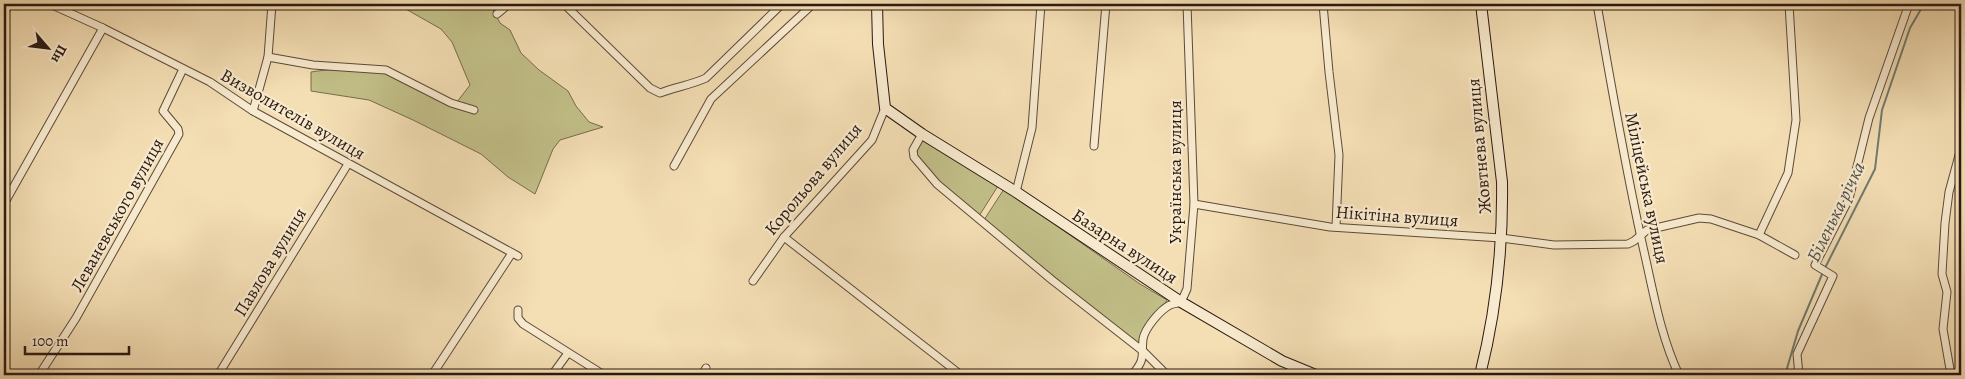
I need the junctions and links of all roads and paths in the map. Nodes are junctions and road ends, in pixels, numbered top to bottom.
1 (9, 4) edge
2 (50, 4) edge
3 (272, 4) edge
4 (509, 4) edge
5 (564, 4) edge
6 (782, 4) edge
7 (813, 4) edge
8 (877, 4) edge
9 (1041, 4) edge
10 (1106, 4) edge
11 (1187, 4) edge
12 (1323, 4) edge
13 (1481, 4) edge
14 (1597, 4) edge
15 (1789, 4) edge
16 (1909, 4) edge
17 (4, 14) edge
18 (497, 14) dead end
19 (103, 28) junction
20 (268, 57) junction
21 (183, 69) junction
22 (885, 108) junction
23 (474, 110) dead end
24 (253, 111) junction
25 (922, 134) junction
26 (1094, 146) dead end
27 (1961, 148) edge
28 (348, 164) junction
29 (674, 166) dead end
30 (1016, 192) junction
31 (4, 204) edge
32 (1194, 204) junction
33 (1336, 227) junction
34 (1640, 235) junction
35 (1759, 235) junction
36 (784, 237) junction
37 (1501, 238) junction
38 (1795, 255) dead end
39 (753, 281) dead end
40 (1182, 302) junction
41 (518, 310) dead end
42 (1144, 352) junction
43 (568, 353) junction
44 (706, 368) dead end
45 (39, 375) edge
46 (218, 375) edge
47 (432, 375) edge
48 (552, 375) edge
49 (604, 375) edge
50 (702, 375) edge
51 (961, 375) edge
52 (1132, 375) edge
53 (1167, 375) edge
54 (1316, 375) edge
55 (1480, 375) edge
56 (1679, 375) edge
57 (1799, 375) edge
58 (1951, 375) edge

1 - 17 street
2 - 19 street, Визволителів вулиця
3 - 20 street
4 - 18 street
5 - 6 street
7 - 29 street
8 - 22 main road, Корольова вулиця
9 - 30 street
10 - 26 street
11 - 32 street, Українська вулиця
12 - 33 street
13 - 37 main road, Жовтнева вулиця
14 - 34 street, Міліцейська вулиця
15 - 35 street
16 - 57 street
19 - 21 street, Визволителів вулиця
19 - 31 street
20 - 23 street
20 - 24 street
21 - 24 street, Визволителів вулиця
21 - 45 street, Леваневського вулиця
22 - 25 main road, Базарна вулиця
22 - 36 street, Корольова вулиця
24 - 28 street, Визволителів вулиця
25 - 30 main road, Базарна вулиця
25 - 42 street
27 - 58 street
28 - 46 street, Павлова вулиця
28 - 47 street, Визволителів вулиця
30 - 40 main road, Базарна вулиця
32 - 33 street, Нікітіна вулиця
32 - 40 street, Українська вулиця
33 - 37 street, Нікітіна вулиця
34 - 35 street, Нікітіна вулиця
34 - 37 street, Нікітіна вулиця
34 - 56 street, Міліцейська вулиця
35 - 38 street, Нікітіна вулиця
36 - 39 street, Корольова вулиця
36 - 51 street
37 - 55 main road, Жовтнева вулиця
40 - 42 street
40 - 54 main road, Базарна вулиця
41 - 43 street
42 - 52 street
42 - 53 street
43 - 48 street
43 - 49 street
44 - 50 street

